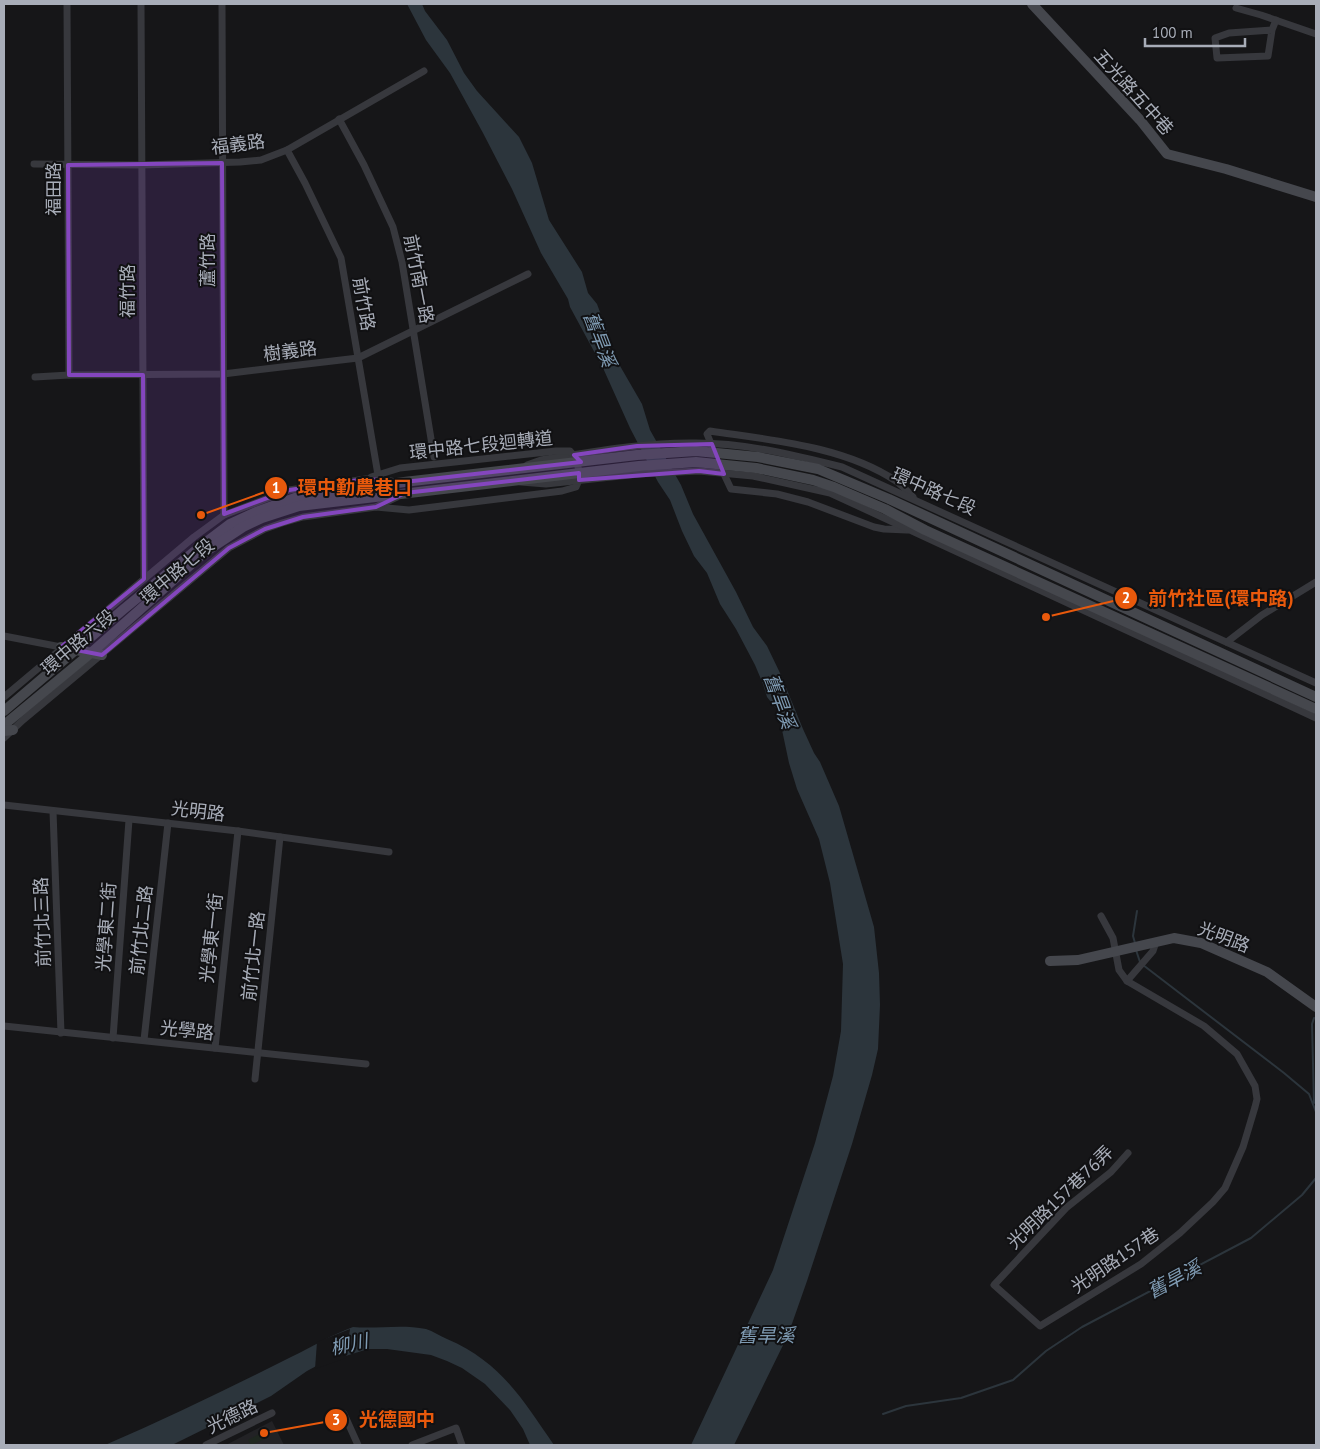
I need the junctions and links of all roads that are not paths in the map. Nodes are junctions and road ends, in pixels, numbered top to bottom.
1 (67, 4) edge
2 (142, 4) edge
3 (222, 4) edge
4 (1032, 4) edge
5 (1236, 8) dead end
6 (1276, 20) junction
7 (1272, 30) junction
8 (1316, 34) edge
9 (424, 71) dead end
10 (339, 119) junction
11 (287, 150) junction
12 (222, 163) junction
13 (34, 164) dead end
14 (68, 165) junction
15 (141, 165) junction
16 (1316, 197) edge
17 (528, 274) dead end
18 (414, 331) junction
19 (358, 358) junction
20 (223, 374) junction
21 (69, 375) junction
22 (143, 375) junction
23 (35, 376) dead end
24 (434, 456) dead end
25 (515, 470) junction
26 (378, 475) junction
27 (366, 478) junction
28 (516, 482) junction
29 (420, 486) junction
30 (404, 488) junction
31 (294, 498) junction
32 (918, 501) junction
33 (376, 507) junction
34 (224, 516) junction
35 (910, 530) junction
36 (144, 578) junction
37 (1316, 582) edge
38 (4, 636) edge
39 (1227, 642) junction
40 (61, 648) junction
41 (75, 650) junction
42 (96, 654) junction
43 (1316, 683) edge
44 (1316, 697) edge
45 (4, 698) edge
46 (1316, 709) edge
47 (4, 712) edge
48 (1316, 718) edge
49 (7, 729) edge
50 (4, 738) edge
51 (4, 804) edge
52 (53, 811) junction
53 (129, 820) junction
54 (168, 823) junction
55 (238, 831) junction
56 (280, 837) junction
57 (389, 852) dead end
58 (1101, 916) dead end
59 (1156, 942) junction
60 (1114, 952) junction
61 (1050, 961) dead end
62 (1128, 978) junction
63 (1316, 1007) edge
64 (4, 1026) edge
65 (61, 1033) junction
66 (113, 1038) junction
67 (144, 1040) junction
68 (215, 1048) junction
69 (258, 1054) junction
70 (366, 1064) dead end
71 (254, 1079) dead end
72 (1128, 1153) dead end
73 (1040, 1326) joint
74 (272, 1413) dead end
75 (344, 1414) dead end
76 (206, 1445) edge
77 (358, 1445) edge
78 (412, 1445) edge
79 (462, 1445) edge

1 - 14 street, 福田路
2 - 15 street, 福竹路
3 - 12 street, 蘆竹路
4 - 16 street, 五光路五中巷
5 - 6 street
6 - 7 street
6 - 8 street
7 - 7 street
9 - 10 street, 福義路
10 - 11 street, 福義路
10 - 18 street, 前竹南一路
11 - 12 street, 福義路
11 - 19 street, 前竹路
12 - 15 street, 福義路
12 - 20 street, 蘆竹路
13 - 14 street, 福義路
14 - 15 street, 福義路
14 - 21 street, 福田路
15 - 22 street, 福竹路
17 - 18 street, 樹義路
18 - 19 street, 樹義路
18 - 24 street, 前竹南一路
19 - 20 street, 樹義路
19 - 26 street, 前竹路
20 - 22 street, 樹義路
20 - 34 street, 蘆竹路
21 - 22 street, 樹義路
21 - 23 street, 樹義路
22 - 36 street, 福竹路
25 - 29 street, 環中路七段
25 - 32 street, 環中路七段
25 - 44 street, 環中路七段
26 - 27 street, 環中路七段迴轉道
26 - 33 street, 環中路七段迴轉道
27 - 30 street, 環中路七段
27 - 31 street, 環中路七段
28 - 29 street, 環中路七段
28 - 35 street, 環中路七段
28 - 46 street, 環中路七段
29 - 30 street, 環中路七段
30 - 31 street, 環中路七段
30 - 33 street, 環中路七段
31 - 34 street, 環中路六段
31 - 41 street, 環中路六段
31 - 42 street, 環中路六段
32 - 35 street
32 - 39 street, 環中路七段
33 - 42 street, 環中路七段
34 - 36 street, 環中路六段
35 - 48 street, 環中路七段
36 - 40 street, 環中路六段
37 - 39 street
38 - 40 street
39 - 43 street, 環中路七段
40 - 41 street
40 - 45 street, 環中路六段
41 - 42 street
41 - 47 street, 環中路六段
42 - 49 street, 環中路七段
42 - 49 street, 環中路六段
49 - 50 street, 環中路七段
51 - 52 street, 光明路
52 - 53 street, 光明路
52 - 65 street, 前竹北三路
53 - 54 street, 光明路
53 - 66 street, 光學東二街
54 - 55 street, 光明路
54 - 67 street, 前竹北二路
55 - 56 street, 光明路
55 - 68 street, 光學東一街
56 - 57 street, 光明路
56 - 69 street, 前竹北一路
58 - 60 street
59 - 60 street, 光明路
59 - 62 street
59 - 63 street, 光明路
60 - 61 street, 光明路
60 - 62 street
62 - 73 street, 光明路157巷
64 - 65 street, 光學路
65 - 66 street, 光學路
66 - 67 street, 光學路
67 - 68 street, 光學路
68 - 69 street, 光學路
69 - 70 street, 光學路
69 - 71 street, 前竹北一路
72 - 73 street, 光明路157巷76弄
74 - 76 street, 光德路
75 - 77 street
78 - 79 street

